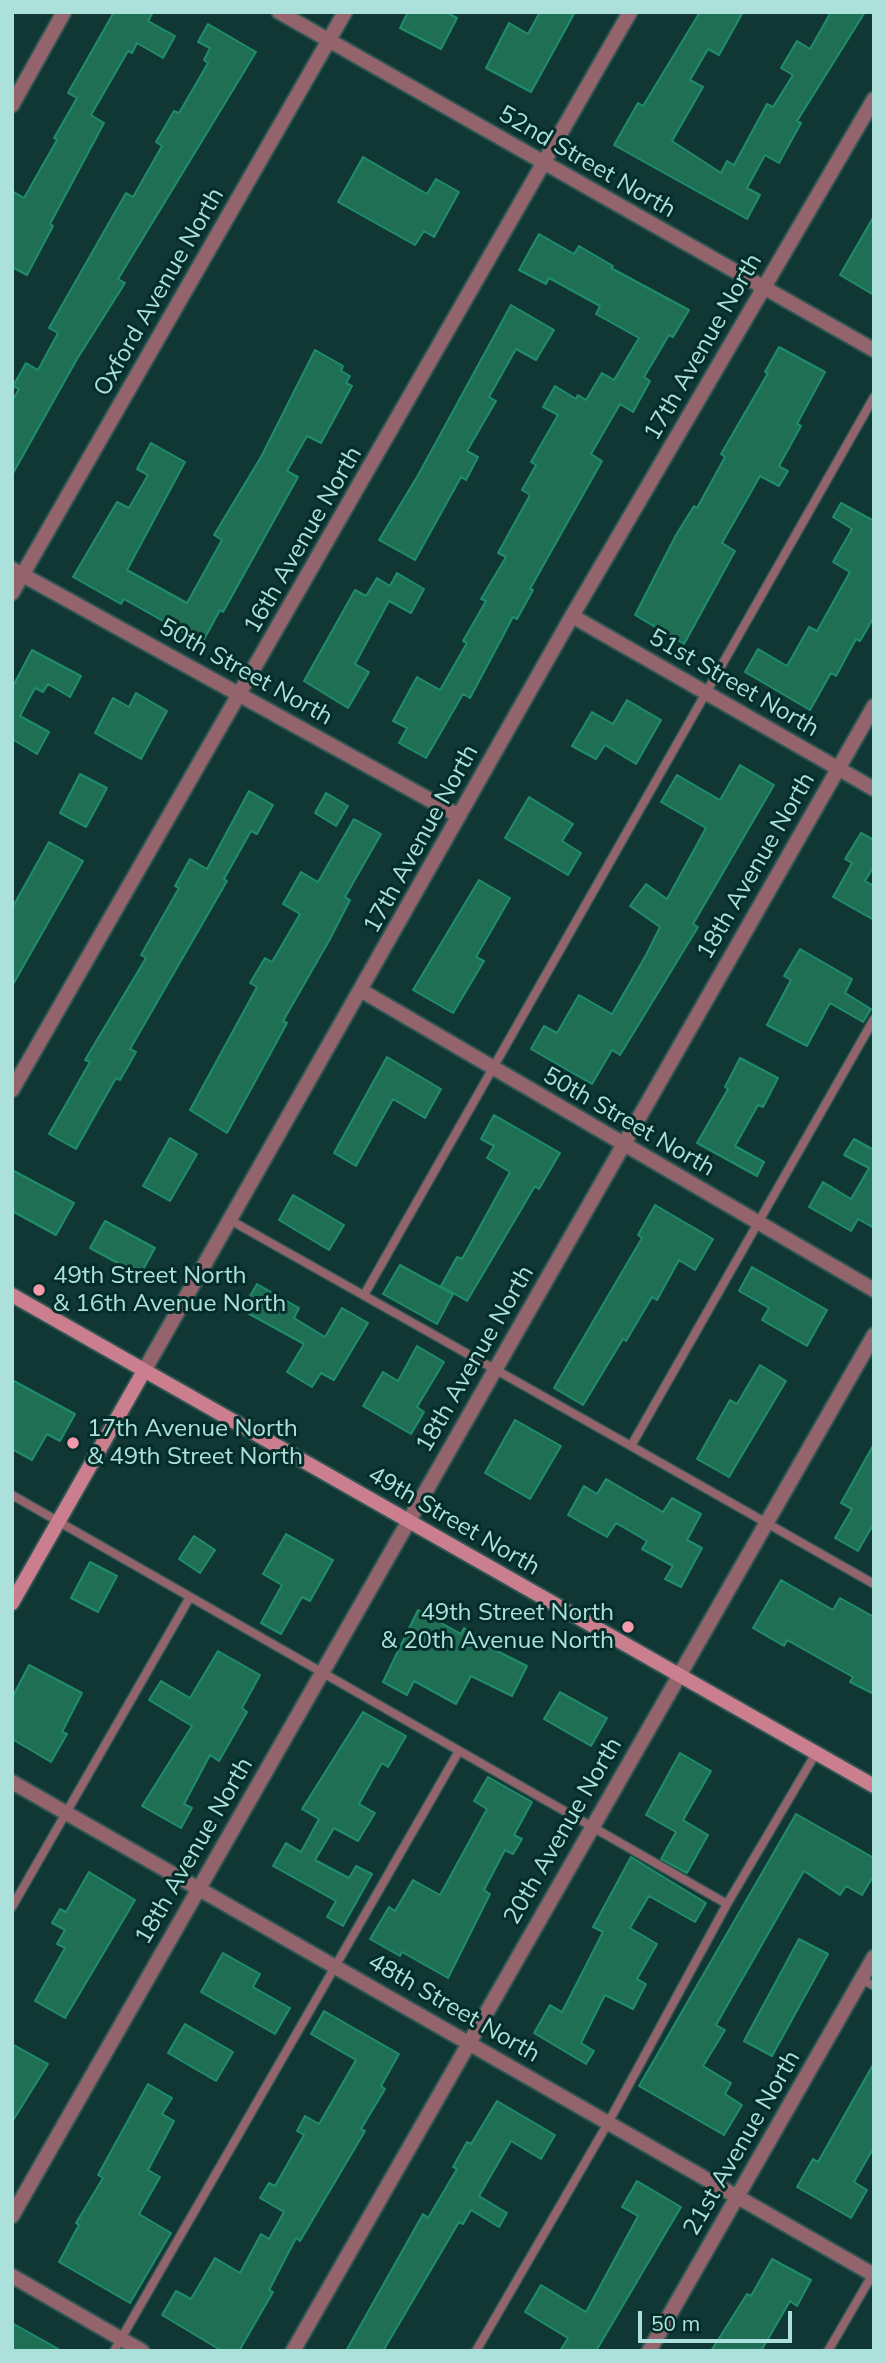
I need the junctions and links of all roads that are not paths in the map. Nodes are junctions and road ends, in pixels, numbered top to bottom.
1 (64, 12) edge
2 (279, 12) edge
3 (345, 12) edge
4 (630, 12) edge
5 (329, 41) junction
6 (874, 99) edge
7 (12, 105) edge
8 (543, 164) junction
9 (764, 289) junction
10 (874, 349) edge
11 (874, 397) edge
12 (18, 572) edge
13 (12, 593) edge
14 (572, 616) junction
15 (706, 693) junction
16 (241, 695) junction
17 (874, 706) edge
18 (838, 769) junction
19 (874, 789) edge
20 (459, 816) junction
21 (362, 990) junction
22 (874, 1019) edge
23 (492, 1068) junction
24 (12, 1090) edge
25 (623, 1146) junction
26 (230, 1220) junction
27 (758, 1224) junction
28 (874, 1290) edge
29 (12, 1295) edge
30 (364, 1295) junction
31 (874, 1335) edge
32 (144, 1371) junction
33 (494, 1372) junction
34 (631, 1446) junction
35 (12, 1495) edge
36 (409, 1521) junction
37 (59, 1522) junction
38 (765, 1525) junction
39 (874, 1584) edge
40 (190, 1598) junction
41 (12, 1603) edge
42 (322, 1673) junction
43 (678, 1675) junction
44 (459, 1751) junction
45 (816, 1753) junction
46 (12, 1782) edge
47 (874, 1786) edge
48 (66, 1813) junction
49 (592, 1827) junction
50 (199, 1889) junction
51 (727, 1904) junction
52 (12, 1906) edge
53 (874, 1957) edge
54 (336, 1967) junction
55 (867, 1982) edge
56 (469, 2043) junction
57 (608, 2123) junction
58 (737, 2197) junction
59 (12, 2216) edge
60 (873, 2274) edge
61 (12, 2276) edge
62 (117, 2345) edge
63 (142, 2351) edge
64 (293, 2351) edge
65 (476, 2351) edge
66 (649, 2351) edge
67 (828, 2351) edge

1 - 7 street
2 - 5 street, 52nd Street North
3 - 5 street, Oxford Avenue North
4 - 8 street, 16th Avenue North
5 - 8 street, 52nd Street North
5 - 12 street, Oxford Avenue North
6 - 9 street, 17th Avenue North
8 - 9 street, 52nd Street North
8 - 16 street, 16th Avenue North
9 - 10 street, 52nd Street North
9 - 14 street, 17th Avenue North
11 - 15 lane
12 - 13 street, Oxford Avenue North
12 - 16 street, 50th Street North
14 - 15 street, 51st Street North
14 - 20 street, 17th Avenue North
15 - 18 street, 51st Street North
15 - 23 lane
16 - 20 street, 50th Street North
16 - 24 street, 16th Avenue North
17 - 18 street, 18th Avenue North
18 - 19 street, 51st Street North
18 - 25 street, 18th Avenue North
20 - 21 street, 17th Avenue North
21 - 23 street, 50th Street North
21 - 26 street, 17th Avenue North
22 - 27 lane
23 - 25 street, 50th Street North
23 - 30 lane
25 - 27 street, 50th Street North
25 - 33 street, 18th Avenue North
26 - 30 lane
26 - 32 street, 17th Avenue North
27 - 28 street, 50th Street North
27 - 34 lane
29 - 32 main road, 49th Street North
30 - 33 lane
31 - 38 street, 20th Avenue North
32 - 36 main road, 49th Street North
32 - 37 main road, 17th Avenue North
33 - 34 lane
33 - 36 street, 18th Avenue North
34 - 38 lane
35 - 37 lane
36 - 42 street, 18th Avenue North
36 - 43 main road, 49th Street North
37 - 40 lane
37 - 41 main road, 17th Avenue North
38 - 39 lane
38 - 43 street, 20th Avenue North
40 - 42 lane
40 - 48 lane
42 - 44 lane
42 - 50 street, 18th Avenue North
43 - 45 main road, 49th Street North
43 - 49 street, 20th Avenue North
44 - 49 lane
44 - 54 lane
45 - 47 main road, 49th Street North
45 - 51 lane
46 - 48 street, 48th Street North
48 - 50 street, 48th Street North
48 - 52 lane
49 - 51 lane
49 - 56 street, 20th Avenue North
50 - 54 street, 48th Street North
50 - 59 street, 18th Avenue North
51 - 57 lane
53 - 55 street, 21st Avenue North
54 - 56 street, 48th Street North
54 - 62 lane
55 - 58 street, 21st Avenue North
56 - 57 street, 48th Street North
56 - 64 street, 20th Avenue North
57 - 58 street, 48th Street North
57 - 65 lane
58 - 60 street, 48th Street North
58 - 66 street, 21st Avenue North
60 - 67 lane
61 - 62 street
62 - 63 street

